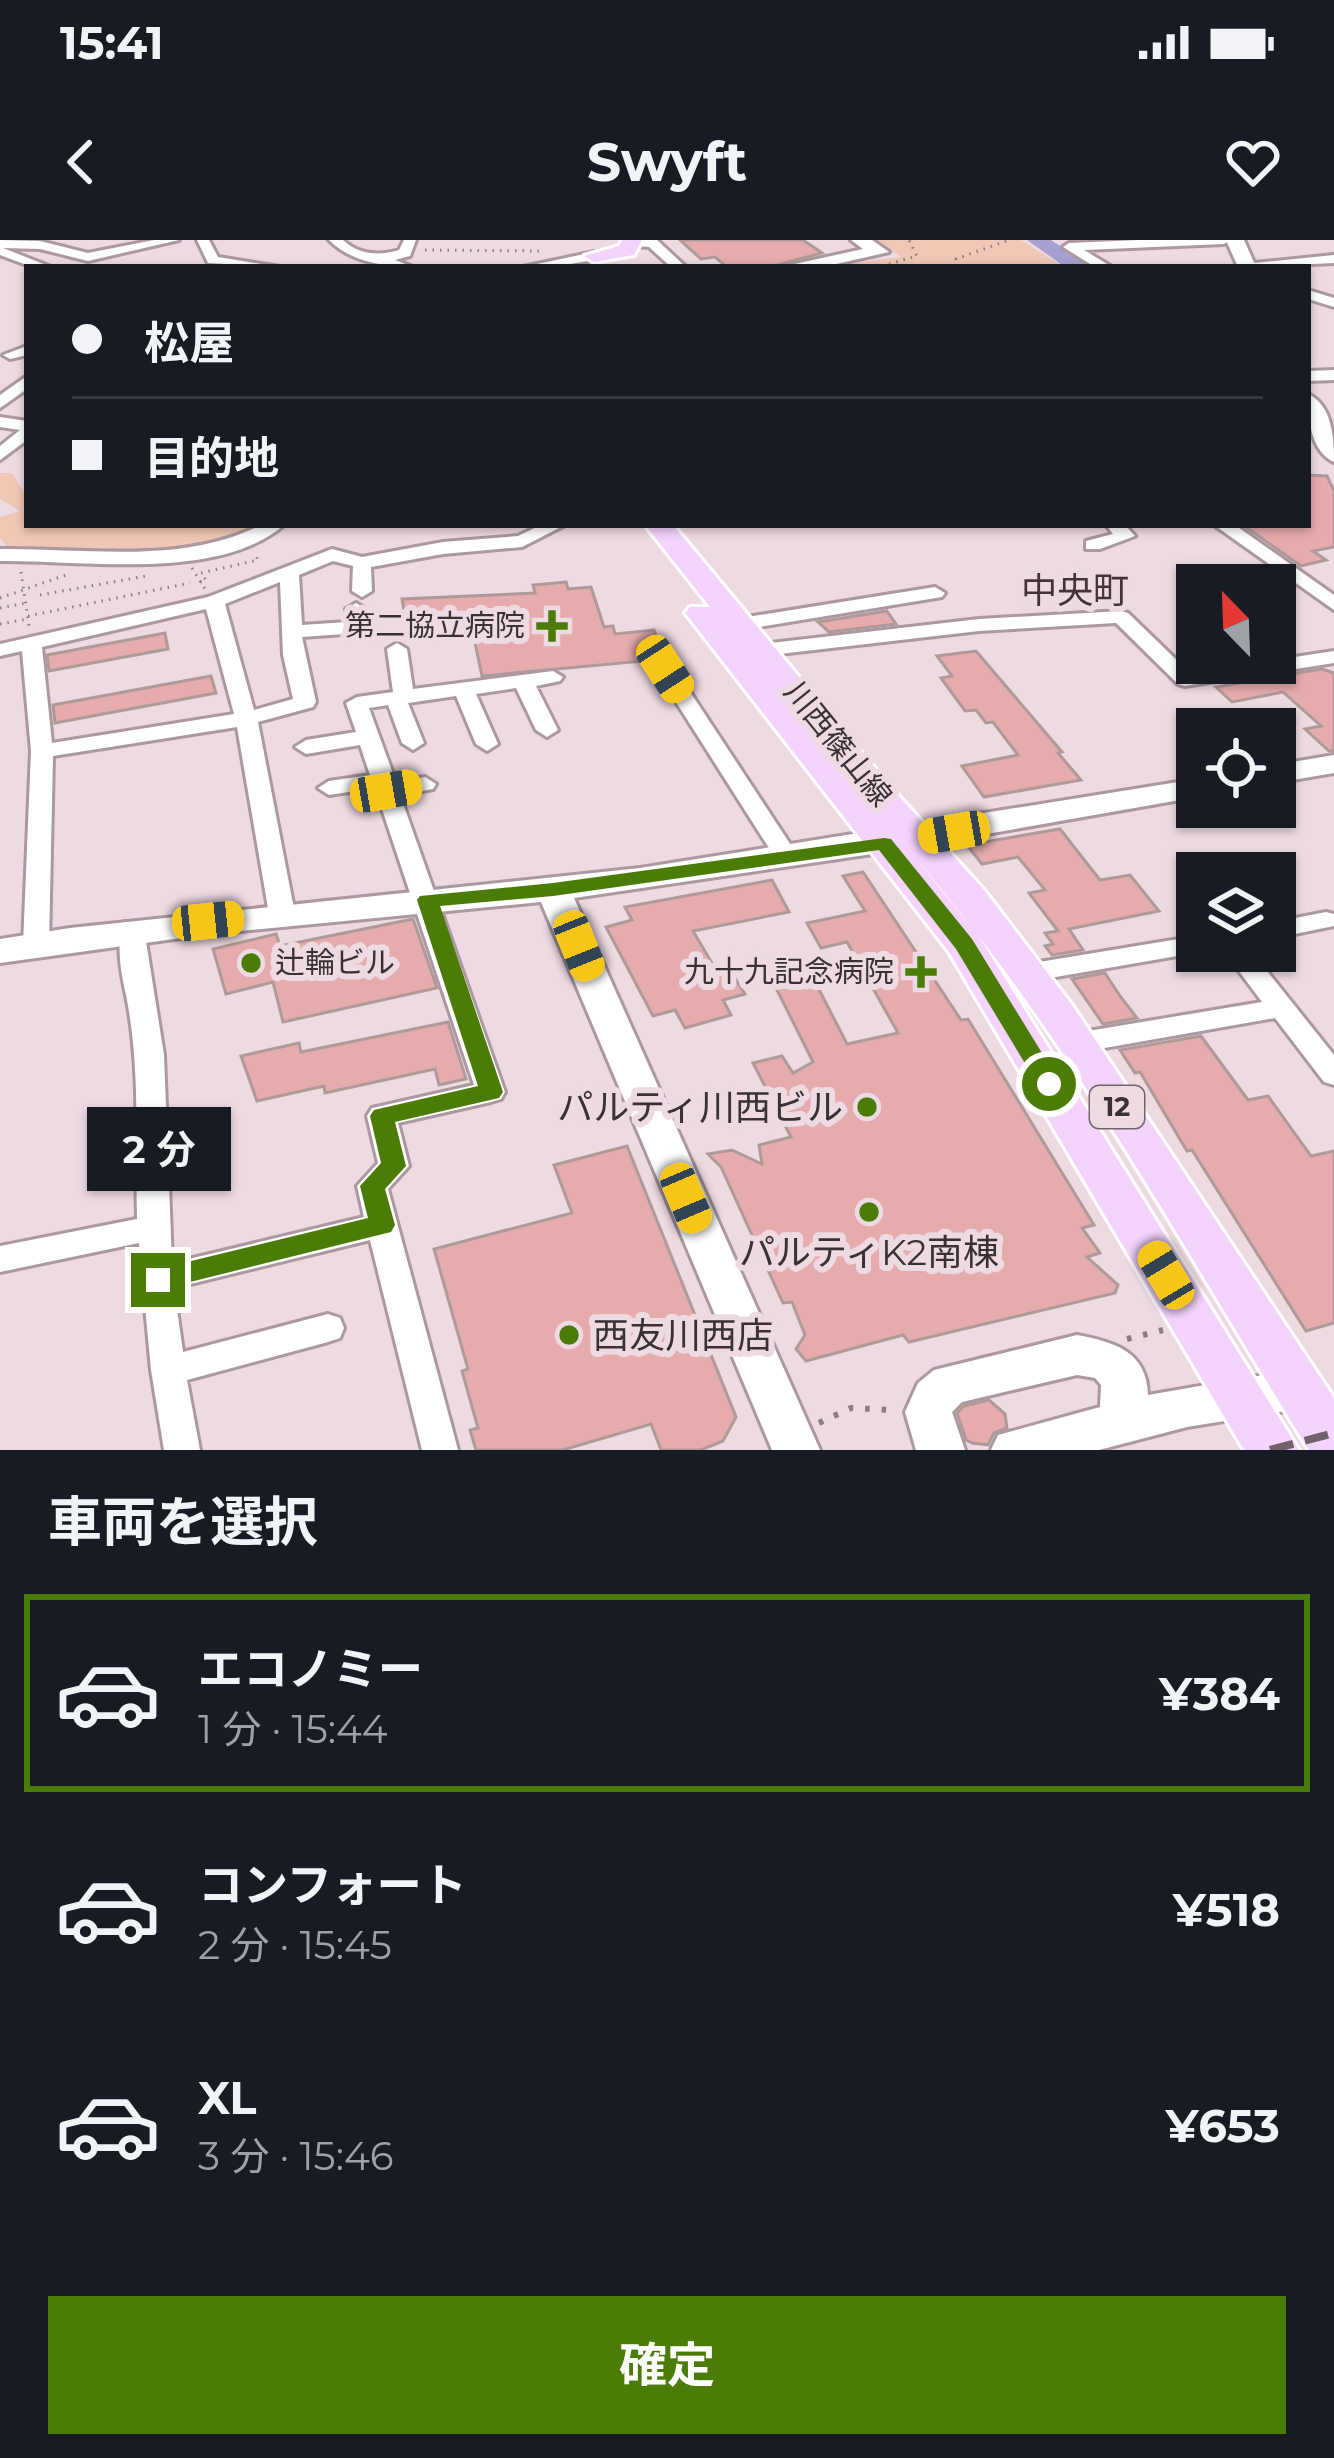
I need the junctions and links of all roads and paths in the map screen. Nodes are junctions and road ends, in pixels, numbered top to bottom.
1 (173, 240) edge
2 (203, 240) edge
3 (860, 240) edge
4 (1009, 240) edge
5 (1046, 240) edge
6 (1224, 240) edge
7 (632, 241) edge
8 (345, 243) edge
9 (1162, 246) junction
10 (0, 248) edge
11 (555, 249) dead end
12 (407, 253) edge
13 (601, 254) edge
14 (1175, 256) dead end
15 (1334, 259) edge
16 (1309, 262) junction
17 (37, 264) edge
18 (247, 264) edge
19 (546, 264) edge
20 (676, 264) edge
21 (809, 264) edge
22 (957, 264) edge
23 (1084, 264) edge
24 (1100, 264) edge
25 (1286, 264) edge
26 (1334, 273) edge
27 (24, 383) edge
28 (1, 402) edge
29 (1311, 409) edge
30 (24, 432) edge
31 (1324, 448) edge
32 (0, 454) edge
33 (269, 528) edge
34 (550, 528) edge
35 (635, 528) edge
36 (661, 528) edge
37 (1117, 528) edge
38 (1227, 528) edge
39 (1094, 545) dead end
40 (6, 553) edge
41 (260, 557) dead end
42 (362, 562) junction
43 (191, 567) dead end
44 (75, 573) dead end
45 (289, 573) junction
46 (155, 574) dead end
47 (190, 584) dead end
48 (24, 587) junction
49 (207, 591) junction
50 (935, 593) dead end
51 (40, 595) dead end
52 (0, 598) edge
53 (26, 603) junction
54 (1334, 604) edge
55 (0, 608) edge
56 (0, 624) edge
57 (741, 624) junction
58 (29, 626) junction
59 (291, 632) junction
60 (0, 650) edge
61 (397, 650) dead end
62 (762, 650) junction
63 (1334, 657) edge
64 (665, 669) dead end
65 (553, 677) dead end
66 (524, 682) junction
67 (464, 691) junction
68 (400, 698) junction
69 (246, 719) junction
70 (547, 730) dead end
71 (368, 737) junction
72 (412, 743) dead end
73 (487, 744) dead end
74 (306, 747) dead end
75 (42, 751) junction
76 (1334, 764) edge
77 (1296, 770) edge
78 (425, 784) dead end
79 (384, 786) junction
80 (328, 788) dead end
81 (1176, 792) edge
82 (901, 841) junction
83 (788, 860) junction
84 (553, 890) junction
85 (428, 900) junction
86 (282, 914) junction
87 (1326, 920) dead end
88 (1296, 926) edge
89 (134, 928) junction
90 (36, 945) junction
91 (1176, 948) edge
92 (0, 951) edge
93 (1253, 972) edge
94 (1027, 973) junction
95 (1281, 1008) junction
96 (1076, 1043) junction
97 (1334, 1075) edge
98 (382, 1225) junction
99 (153, 1228) junction
100 (0, 1258) edge
101 (158, 1280) junction
102 (328, 1328) dead end
103 (1164, 1330) dead end
104 (1114, 1343) dead end
105 (168, 1370) junction
106 (1316, 1392) edge
107 (1240, 1397) junction
108 (900, 1410) dead end
109 (1124, 1420) junction
110 (1334, 1443) edge
111 (799, 1444) edge
112 (182, 1450) edge
113 (440, 1450) edge
114 (940, 1450) edge
115 (1015, 1450) edge
116 (1273, 1450) edge

1 - 10 street
2 - 18 street
3 - 21 street
4 - 22 path
5 - 23 street
6 - 9 street
7 - 13 main road
7 - 20 street
8 - 12 street
9 - 14 street
9 - 24 street
10 - 17 street
11 - 12 path
13 - 19 street
15 - 16 street
16 - 25 street
16 - 26 street
27 - 28 street
29 - 31 street
30 - 32 street
33 - 40 street
34 - 42 street
35 - 82 main road, 川西篠山線 / 12
36 - 57 main road, 川西篠山線 / 12
37 - 39 street
38 - 54 street
40 - 48 path
41 - 49 path
42 - 45 street
42 - 59 street
43 - 49 path
44 - 48 path
45 - 49 street
45 - 59 street
46 - 51 path
47 - 58 path
48 - 52 path
48 - 53 path
49 - 58 street
49 - 69 street
50 - 57 street
53 - 55 path
53 - 58 path
56 - 58 path
57 - 62 main road, 川西篠山線 / 12
58 - 60 street
58 - 75 street
59 - 69 street
61 - 68 street
62 - 63 street
62 - 82 main road, 川西篠山線 / 12
64 - 83 street
65 - 66 street
66 - 67 street
66 - 70 street
67 - 68 street
67 - 73 street
68 - 71 street
68 - 72 street
69 - 75 street
69 - 86 street
71 - 74 street
71 - 79 street
75 - 90 street
76 - 77 street
78 - 79 street
79 - 80 street
79 - 85 street
81 - 82 street
82 - 83 street
82 - 94 main road, 川西篠山線 / 12
82 - 107 main road, 川西篠山線 / 12
83 - 84 street
84 - 85 street
84 - 111 street
85 - 86 street
85 - 98 street
86 - 89 street
87 - 88 street
89 - 90 street
89 - 99 street
90 - 92 street
91 - 94 street
93 - 95 street
94 - 96 main road, 川西篠山線 / 12
95 - 96 street
95 - 97 street
96 - 106 main road, 川西篠山線 / 12
98 - 101 street
98 - 113 street
99 - 100 street
99 - 101 street
101 - 105 street
102 - 105 street
103 - 104 path
105 - 112 street
106 - 107 street
106 - 110 main road, 川西篠山線 / 12
107 - 109 street
107 - 116 main road, 川西篠山線 / 12
108 - 111 path
109 - 114 street
109 - 115 street

